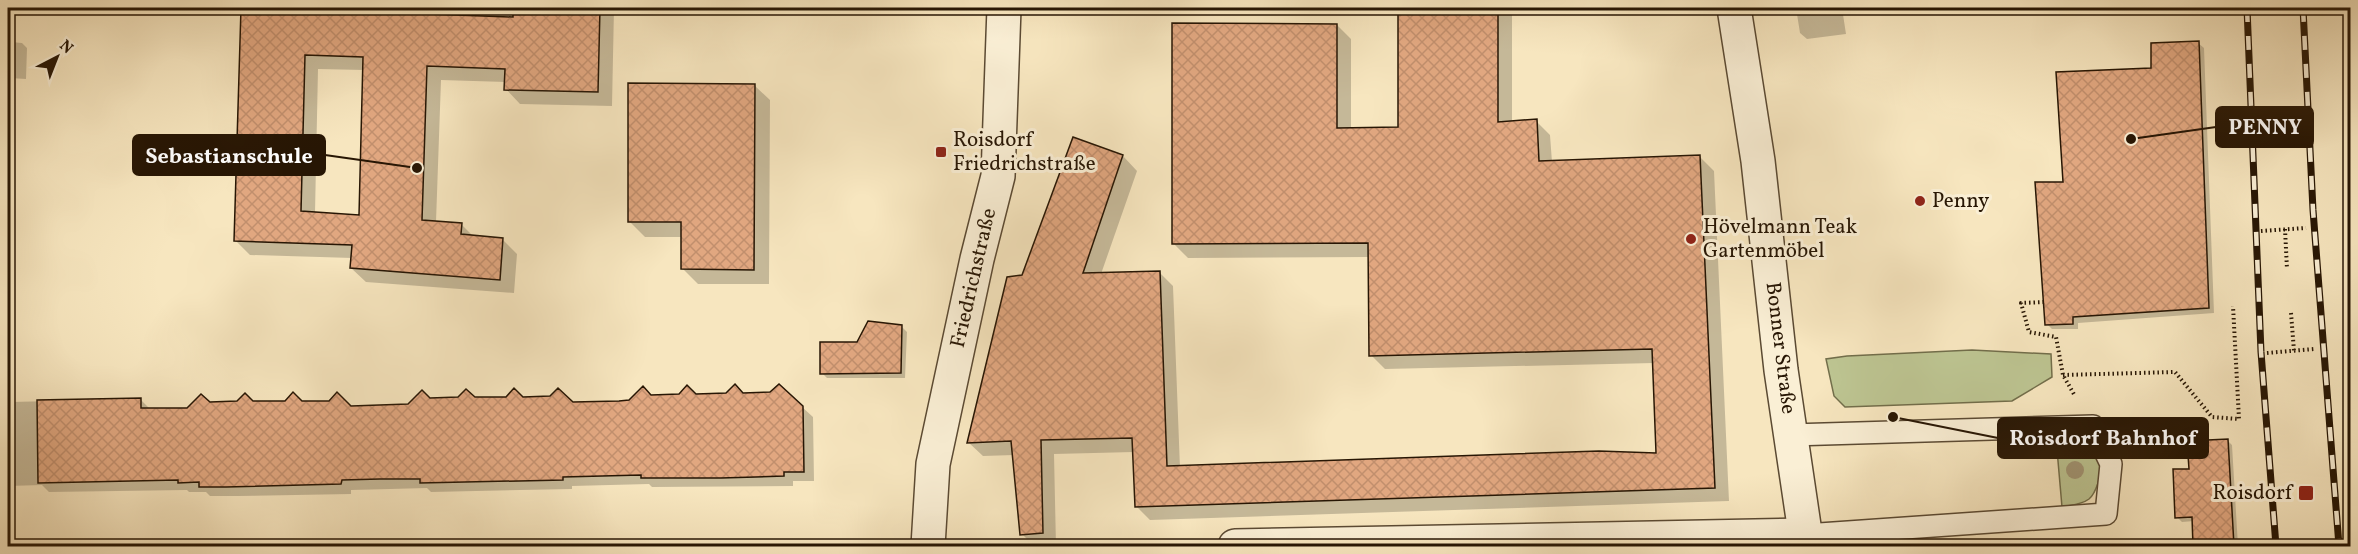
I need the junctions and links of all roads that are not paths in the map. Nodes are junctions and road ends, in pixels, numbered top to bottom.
1 (1004, 8) edge
2 (1734, 8) edge
3 (1791, 435) junction
4 (1806, 541) edge
5 (928, 546) edge
6 (1235, 546) edge

1 - 5 street, Friedrichstraße
2 - 3 street, Bonner Straße
3 - 4 street, Bonner Straße
3 - 4 lane
4 - 6 street

